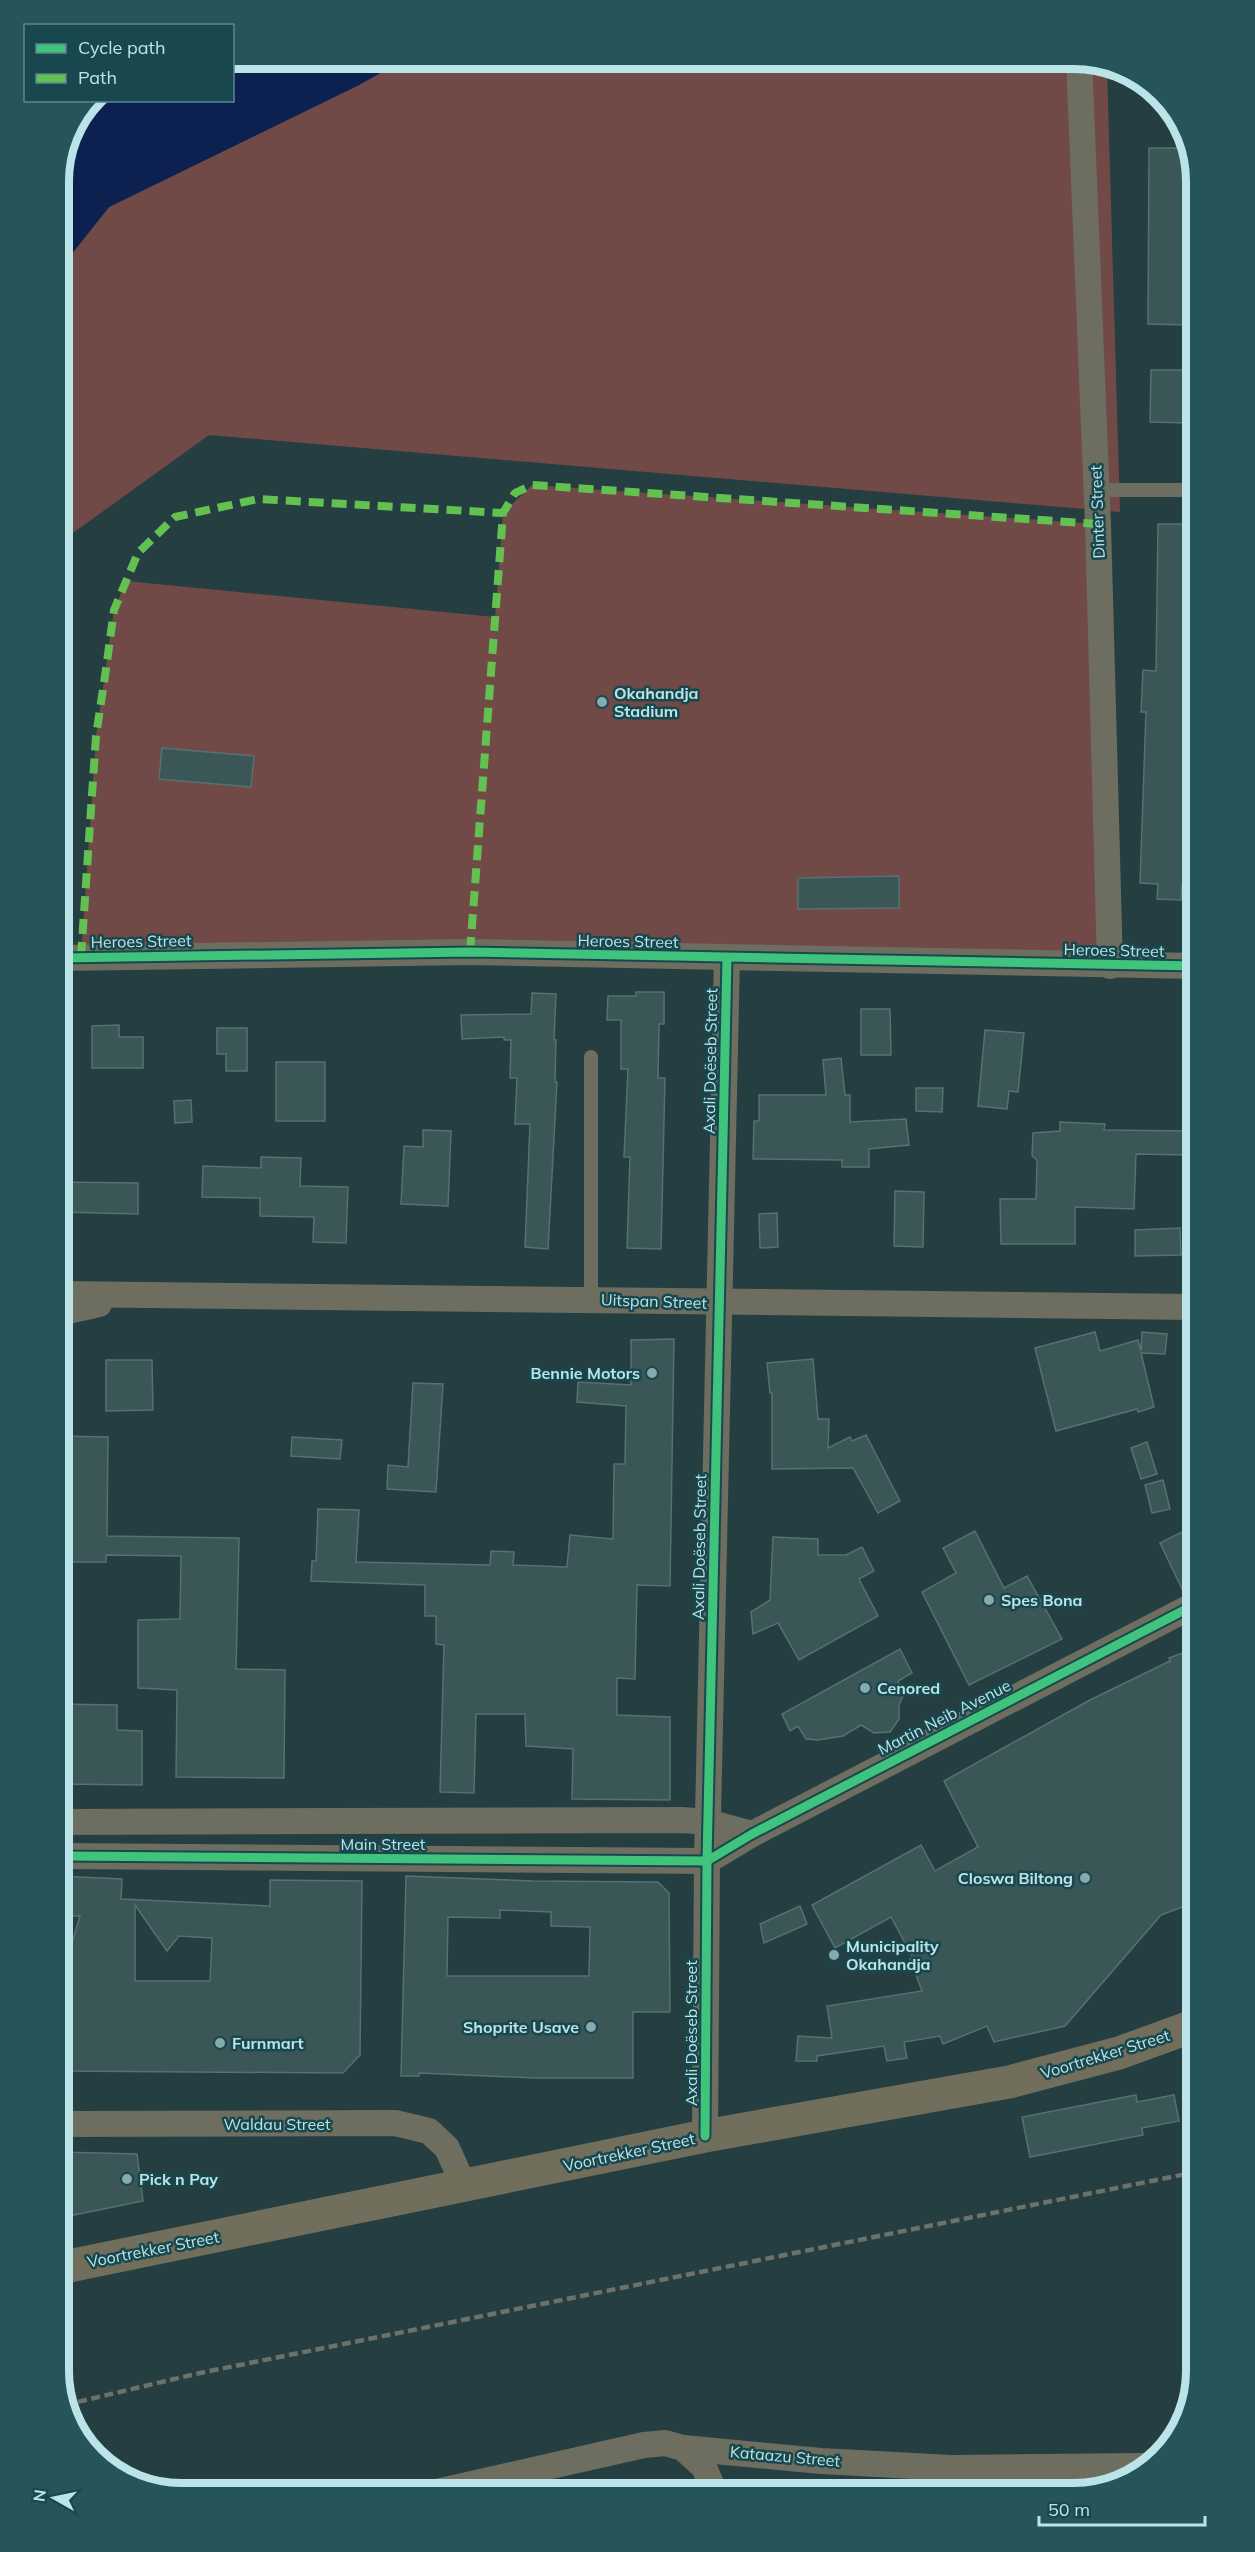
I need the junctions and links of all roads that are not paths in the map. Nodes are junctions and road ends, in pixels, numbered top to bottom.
1 (1079, 69) edge
2 (1096, 490) junction
3 (1186, 490) edge
4 (69, 958) edge
5 (727, 958) junction
6 (1110, 966) junction
7 (1186, 966) edge
8 (591, 1058) dead end
9 (147, 1293) junction
10 (69, 1294) edge
11 (591, 1299) junction
12 (720, 1303) junction
13 (1186, 1306) edge
14 (69, 1311) edge
15 (1186, 1610) edge
16 (69, 1822) edge
17 (708, 1822) junction
18 (752, 1834) junction
19 (69, 1856) edge
20 (707, 1861) junction
21 (1186, 2029) edge
22 (69, 2124) edge
23 (705, 2136) junction
24 (464, 2186) junction
25 (69, 2266) edge
26 (683, 2448) junction
27 (1133, 2466) edge
28 (476, 2483) edge
29 (711, 2483) edge

1 - 2 street, Dinter Street
2 - 3 lane
2 - 6 street, Dinter Street
4 - 5 street, Heroes Street
5 - 6 street, Heroes Street
5 - 12 street, Axali Doëseb Street
6 - 7 street, Heroes Street
8 - 11 lane
9 - 10 street, Uitspan Street
9 - 11 street, Uitspan Street
9 - 14 street, Uitspan Street
11 - 12 street, Uitspan Street
12 - 13 street, Uitspan Street
12 - 17 street, Axali Doëseb Street
15 - 18 street, Martin Neib Avenue
16 - 17 street, Main Street
17 - 18 street
17 - 20 street, Axali Doëseb Street
18 - 20 street, Martin Neib Avenue
19 - 20 street, Main Street
20 - 23 street, Axali Doëseb Street
21 - 23 main road, Voortrekker Street
22 - 24 street, Waldau Street
23 - 24 main road, Voortrekker Street
24 - 25 main road, Voortrekker Street
26 - 27 street, Kataazu Street
26 - 28 street, Kataazu Street
26 - 29 street

